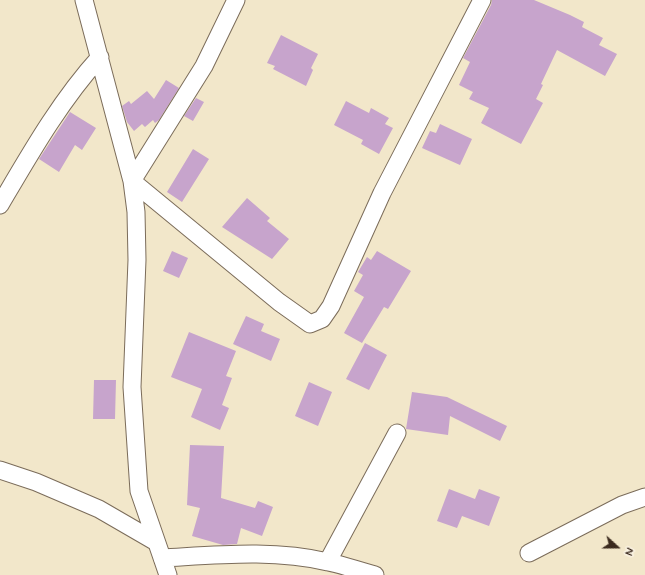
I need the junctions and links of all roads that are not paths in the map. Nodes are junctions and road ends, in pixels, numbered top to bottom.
1 (84, 0) edge
2 (236, 0) edge
3 (482, 0) edge
4 (100, 57) junction
5 (132, 181) junction
6 (0, 205) edge
7 (397, 433) dead end
8 (0, 470) edge
9 (645, 497) edge
10 (156, 542) junction
11 (529, 553) dead end
12 (162, 558) junction
13 (328, 561) junction
14 (168, 575) edge
15 (375, 575) edge

1 - 4 street
2 - 5 street
3 - 5 street
4 - 5 street
4 - 6 street
5 - 10 street
7 - 13 street
8 - 10 street
9 - 11 street
10 - 12 street
12 - 13 street
12 - 14 street
13 - 15 street

